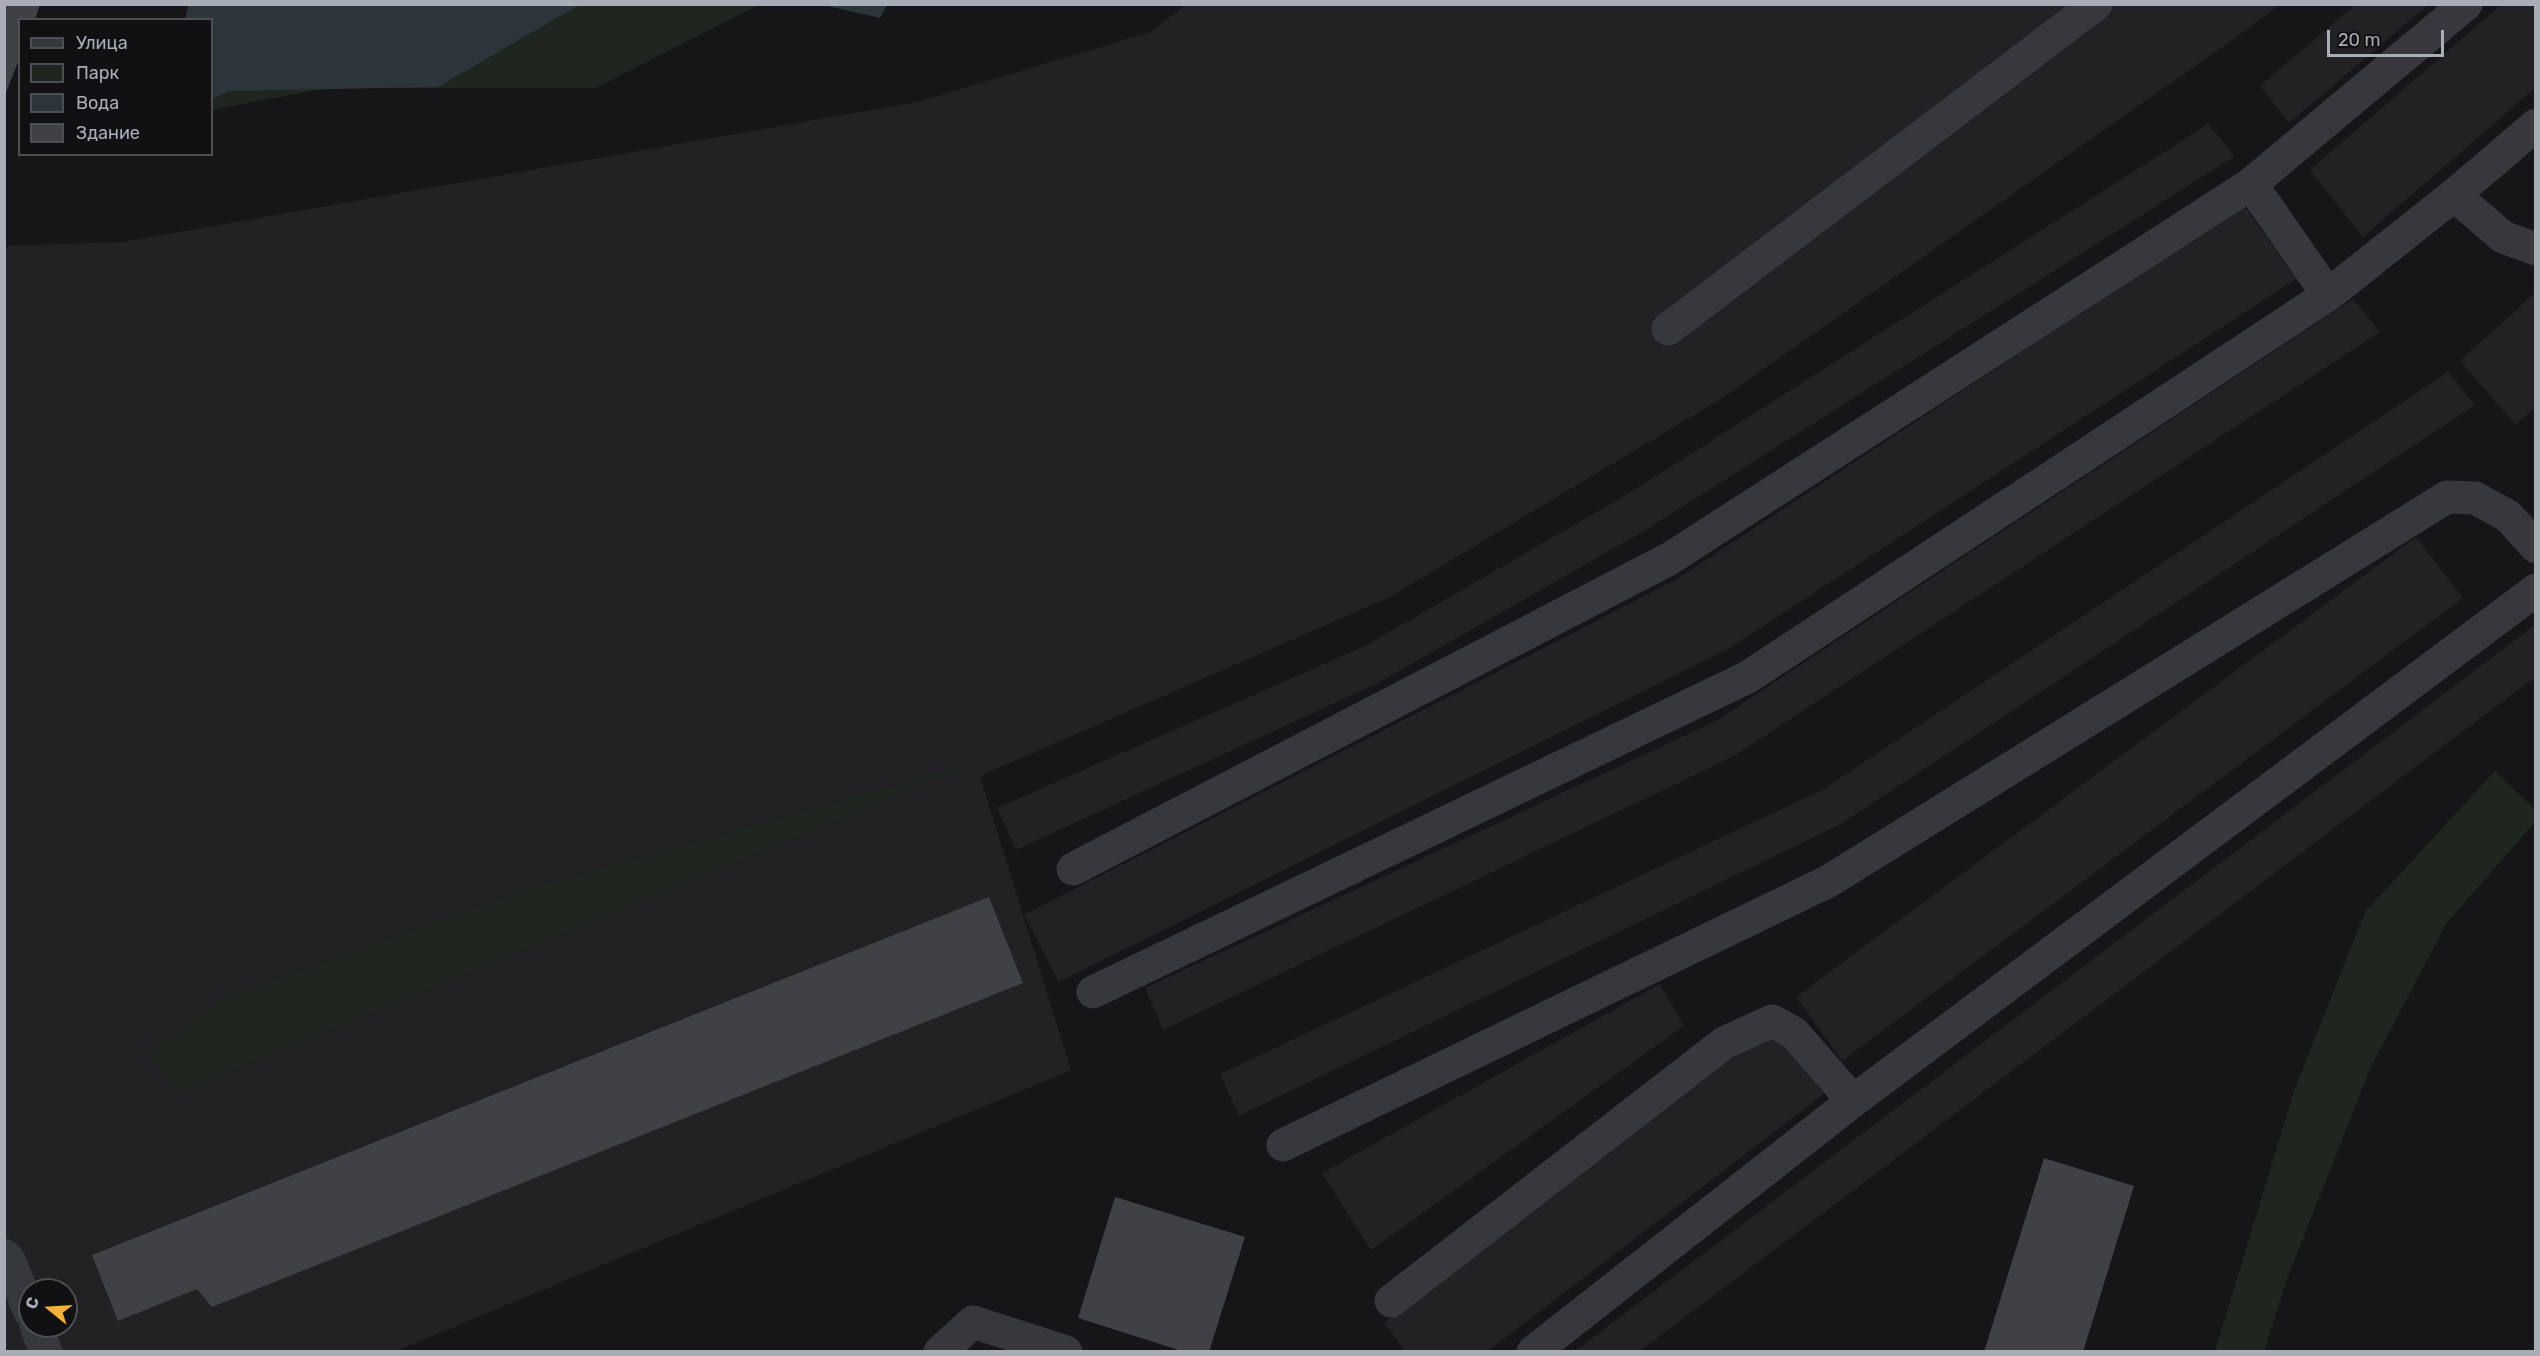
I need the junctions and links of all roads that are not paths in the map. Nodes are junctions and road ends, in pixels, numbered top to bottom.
1 (2096, 4) edge
2 (2466, 4) edge
3 (2535, 124) edge
4 (2252, 184) junction
5 (2454, 195) junction
6 (2535, 249) edge
7 (2328, 295) junction
8 (1668, 329) dead end
9 (2535, 547) edge
10 (2535, 590) edge
11 (1072, 869) dead end
12 (1093, 992) dead end
13 (1853, 1101) junction
14 (1283, 1145) dead end
15 (6, 1259) edge
16 (18, 1286) edge
17 (1391, 1301) dead end
18 (940, 1352) edge
19 (1066, 1352) edge
20 (1533, 1352) edge

1 - 8 lane
2 - 4 lane
3 - 5 lane
4 - 7 lane
4 - 11 lane
5 - 6 lane
5 - 7 lane
7 - 12 lane
9 - 14 lane
10 - 13 lane
13 - 17 lane
13 - 20 lane
15 - 16 lane
18 - 19 lane

